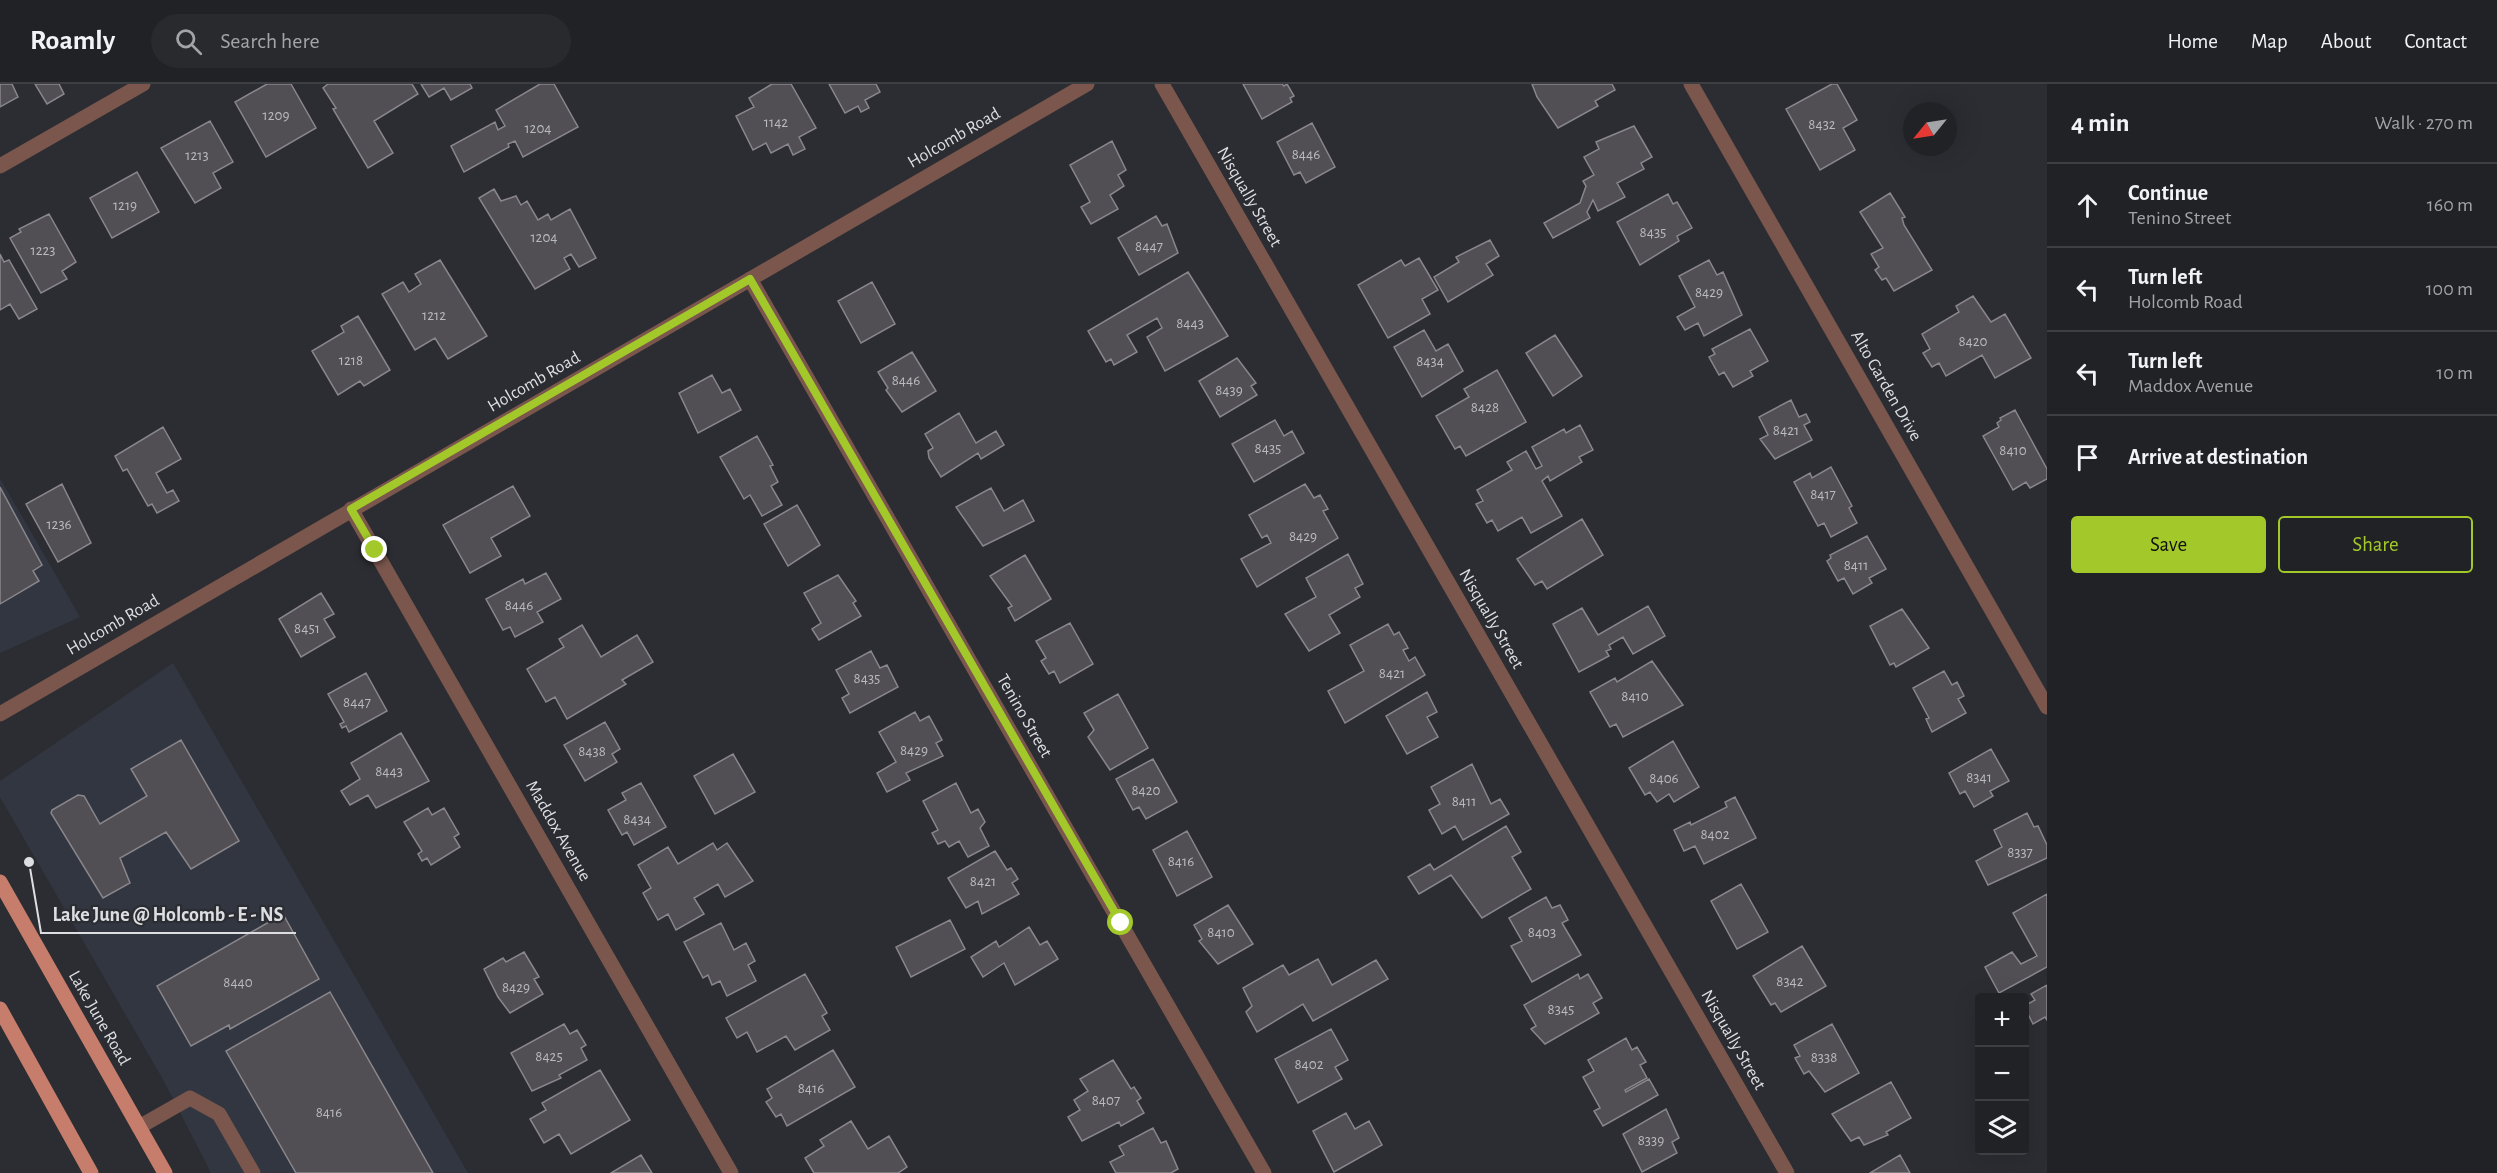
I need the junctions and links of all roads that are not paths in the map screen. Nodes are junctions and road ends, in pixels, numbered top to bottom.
1 (143, 84) edge
2 (1087, 84) edge
3 (1162, 84) edge
4 (1691, 84) edge
5 (0, 166) edge
6 (750, 279) junction
7 (351, 509) junction
8 (2047, 707) edge
9 (0, 714) edge
10 (0, 882) edge
11 (0, 1009) edge
12 (139, 1127) junction
13 (91, 1173) edge
14 (165, 1173) edge
15 (253, 1173) edge
16 (731, 1173) edge
17 (1264, 1173) edge
18 (1787, 1173) edge

1 - 5 street
2 - 6 street, Holcomb Road
3 - 18 street, Nisqually Street
4 - 8 street, Alto Garden Drive
6 - 7 street, Holcomb Road
6 - 17 street, Tenino Street
7 - 9 street, Holcomb Road
7 - 16 street, Maddox Avenue
10 - 12 main road, Lake June Road
11 - 13 main road
12 - 14 main road, Lake June Road
12 - 15 street

